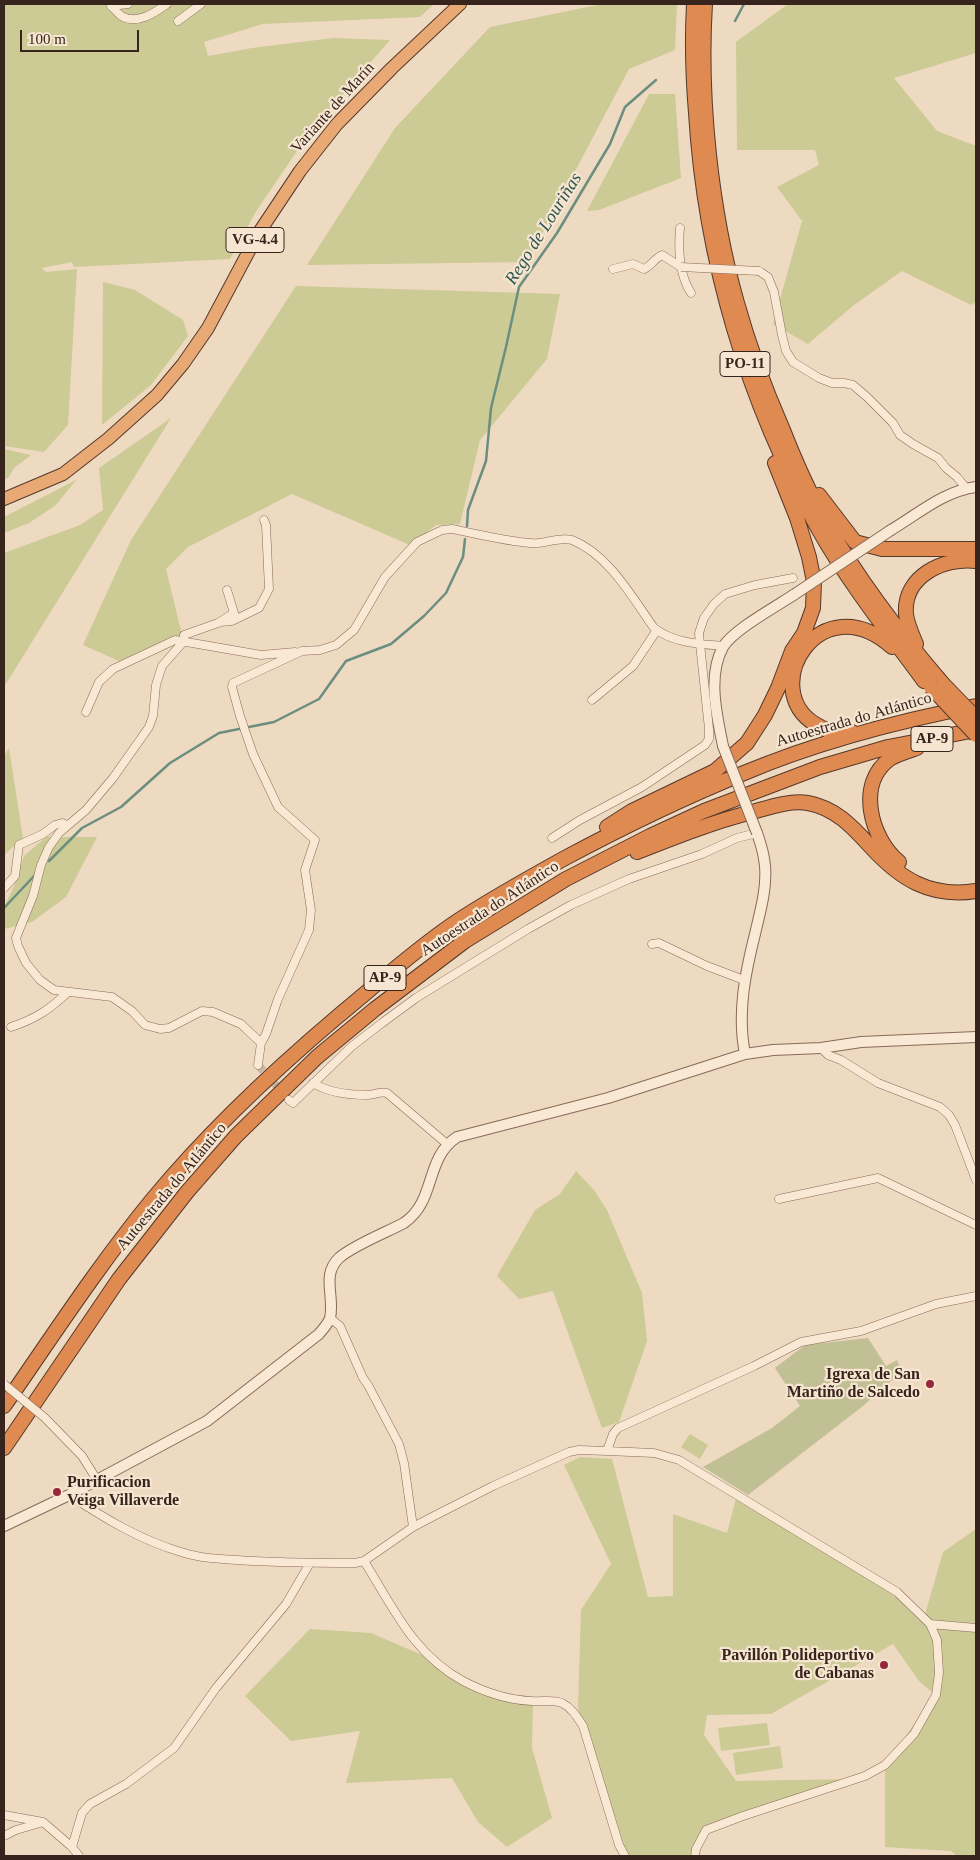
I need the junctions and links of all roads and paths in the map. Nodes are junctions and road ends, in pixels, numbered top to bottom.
1 (128, 4) edge
2 (167, 4) edge
3 (201, 4) edge
4 (460, 4) edge
5 (694, 4) edge
6 (706, 4) edge
7 (178, 21) dead end
8 (680, 228) dead end
9 (681, 267) junction
10 (613, 269) dead end
11 (691, 293) dead end
12 (749, 377) junction
13 (799, 469) junction
14 (971, 488) edge
15 (4, 499) edge
16 (264, 520) dead end
17 (976, 549) edge
18 (976, 561) edge
19 (793, 578) dead end
20 (227, 590) dead end
21 (218, 623) junction
22 (657, 630) junction
23 (184, 641) junction
24 (700, 644) junction
25 (724, 646) junction
26 (302, 651) junction
27 (923, 661) junction
28 (933, 684) junction
29 (592, 700) dead end
30 (976, 706) edge
31 (86, 712) dead end
32 (976, 718) edge
33 (897, 723) junction
34 (976, 732) edge
35 (67, 825) junction
36 (757, 833) junction
37 (552, 838) dead end
38 (566, 879) junction
39 (976, 882) edge
40 (4, 888) edge
41 (507, 890) junction
42 (976, 891) edge
43 (652, 944) dead end
44 (744, 980) junction
45 (67, 992) junction
46 (11, 1027) dead end
47 (976, 1037) edge
48 (261, 1043) junction
49 (821, 1048) junction
50 (745, 1054) junction
51 (258, 1065) dead end
52 (313, 1083) junction
53 (289, 1100) dead end
54 (447, 1144) junction
55 (976, 1180) edge
56 (779, 1199) dead end
57 (976, 1225) edge
58 (976, 1296) edge
59 (330, 1318) junction
60 (4, 1384) edge
61 (4, 1406) edge
62 (4, 1448) edge
63 (607, 1451) junction
64 (97, 1480) junction
65 (69, 1495) junction
66 (4, 1526) edge
67 (413, 1527) junction
68 (364, 1561) junction
69 (310, 1563) junction
70 (930, 1624) junction
71 (976, 1628) edge
72 (4, 1816) edge
73 (43, 1822) junction
74 (4, 1836) edge
75 (72, 1847) junction
76 (79, 1856) edge
77 (625, 1856) edge
78 (695, 1856) edge

1 - 2 street
3 - 7 street
4 - 15 highway, Variante de Marín / VG-4.4
5 - 12 highway, PO-11
6 - 13 highway, PO-11
8 - 9 street
9 - 10 street
9 - 11 street
9 - 14 street, bridge
12 - 28 highway, PO-11
12 - 41 highway
13 - 17 highway
13 - 27 highway, PO-11
14 - 25 street, bridge
16 - 21 street
18 - 27 highway
19 - 24 street
20 - 21 street
21 - 23 street
22 - 24 street
22 - 26 street
22 - 29 street
23 - 26 street
23 - 31 street
23 - 35 street
24 - 25 street
24 - 37 street
25 - 36 street, bridge
26 - 48 street
27 - 28 highway, PO-11
28 - 32 highway, PO-11, bridge
28 - 33 highway
28 - 34 highway, PO-11, bridge
30 - 33 highway, Autoestrada do Atlántico / AP-9
33 - 41 highway, Autoestrada do Atlántico / AP-9
34 - 38 highway, Autoestrada do Atlántico / AP-9
34 - 39 highway
35 - 40 street
35 - 45 street
36 - 44 street
36 - 52 street
38 - 42 highway
38 - 62 highway, Autoestrada do Atlántico / AP-9
41 - 61 highway, Autoestrada do Atlántico / AP-9
43 - 44 street
44 - 50 street
45 - 46 street
45 - 48 street
47 - 49 street
48 - 51 street
49 - 50 street
49 - 55 street
50 - 54 street
52 - 53 street
52 - 54 street
54 - 59 street
56 - 57 street
58 - 63 street
59 - 64 street
59 - 67 street
60 - 64 street, bridge
63 - 67 street
63 - 70 street
64 - 65 street
65 - 66 street
65 - 69 street
67 - 68 street
68 - 69 street
68 - 77 street
69 - 75 street
70 - 71 street
70 - 78 street
72 - 73 street
73 - 74 street
73 - 75 street
75 - 76 street

